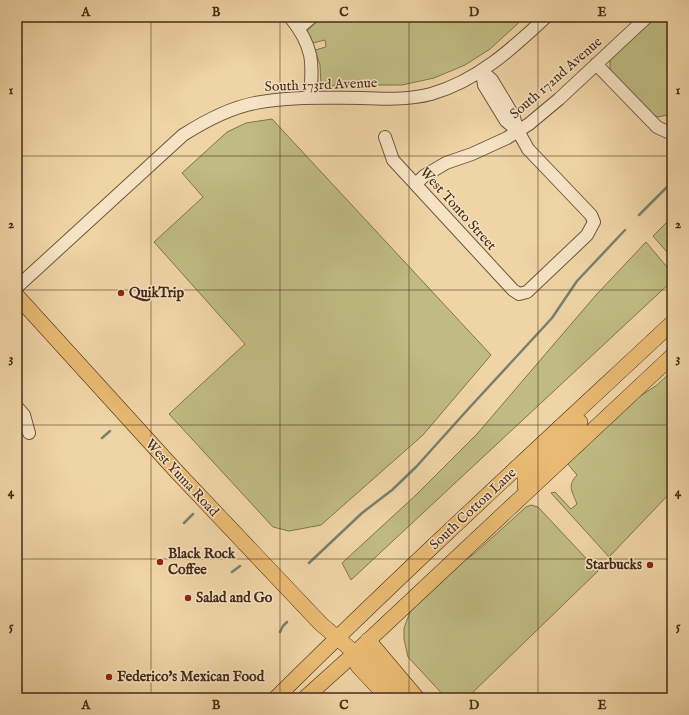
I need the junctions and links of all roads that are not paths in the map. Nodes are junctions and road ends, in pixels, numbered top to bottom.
1 (290, 17) edge
2 (312, 17) edge
3 (546, 17) edge
4 (647, 17) edge
5 (299, 28) junction
6 (596, 64) junction
7 (482, 71) junction
8 (310, 98) junction
9 (518, 131) junction
10 (672, 134) edge
11 (385, 137) dead end
12 (416, 184) junction
13 (17, 287) edge
14 (17, 296) edge
15 (672, 323) edge
16 (672, 356) edge
17 (619, 372) junction
18 (17, 407) edge
19 (29, 433) dead end
20 (528, 490) junction
21 (337, 638) junction
22 (368, 640) junction
23 (355, 653) junction
24 (276, 698) edge
25 (305, 698) edge
26 (388, 698) edge
27 (404, 698) edge
28 (417, 698) edge

1 - 5 street
2 - 5 street
3 - 7 street, South 173rd Avenue
4 - 6 street, South 172nd Avenue
5 - 8 street
6 - 9 street, South 172nd Avenue
6 - 10 street
7 - 8 street, South 173rd Avenue
7 - 9 street
8 - 13 street, South 173rd Avenue
9 - 12 street, South 172nd Avenue
9 - 12 street, West Tonto Street
11 - 12 street, West Tonto Street
14 - 21 main road, West Yuma Road
15 - 17 main road, South Cotton Lane
16 - 20 main road, South Cotton Lane
17 - 20 main road
17 - 21 main road, South Cotton Lane
18 - 19 street
20 - 22 main road, South Cotton Lane
21 - 23 main road, West Yuma Road
21 - 24 main road, South Cotton Lane
22 - 23 main road, South Cotton Lane
22 - 28 main road
23 - 25 main road, South Cotton Lane
23 - 26 main road, West Yuma Road
23 - 27 main road, West Yuma Road

